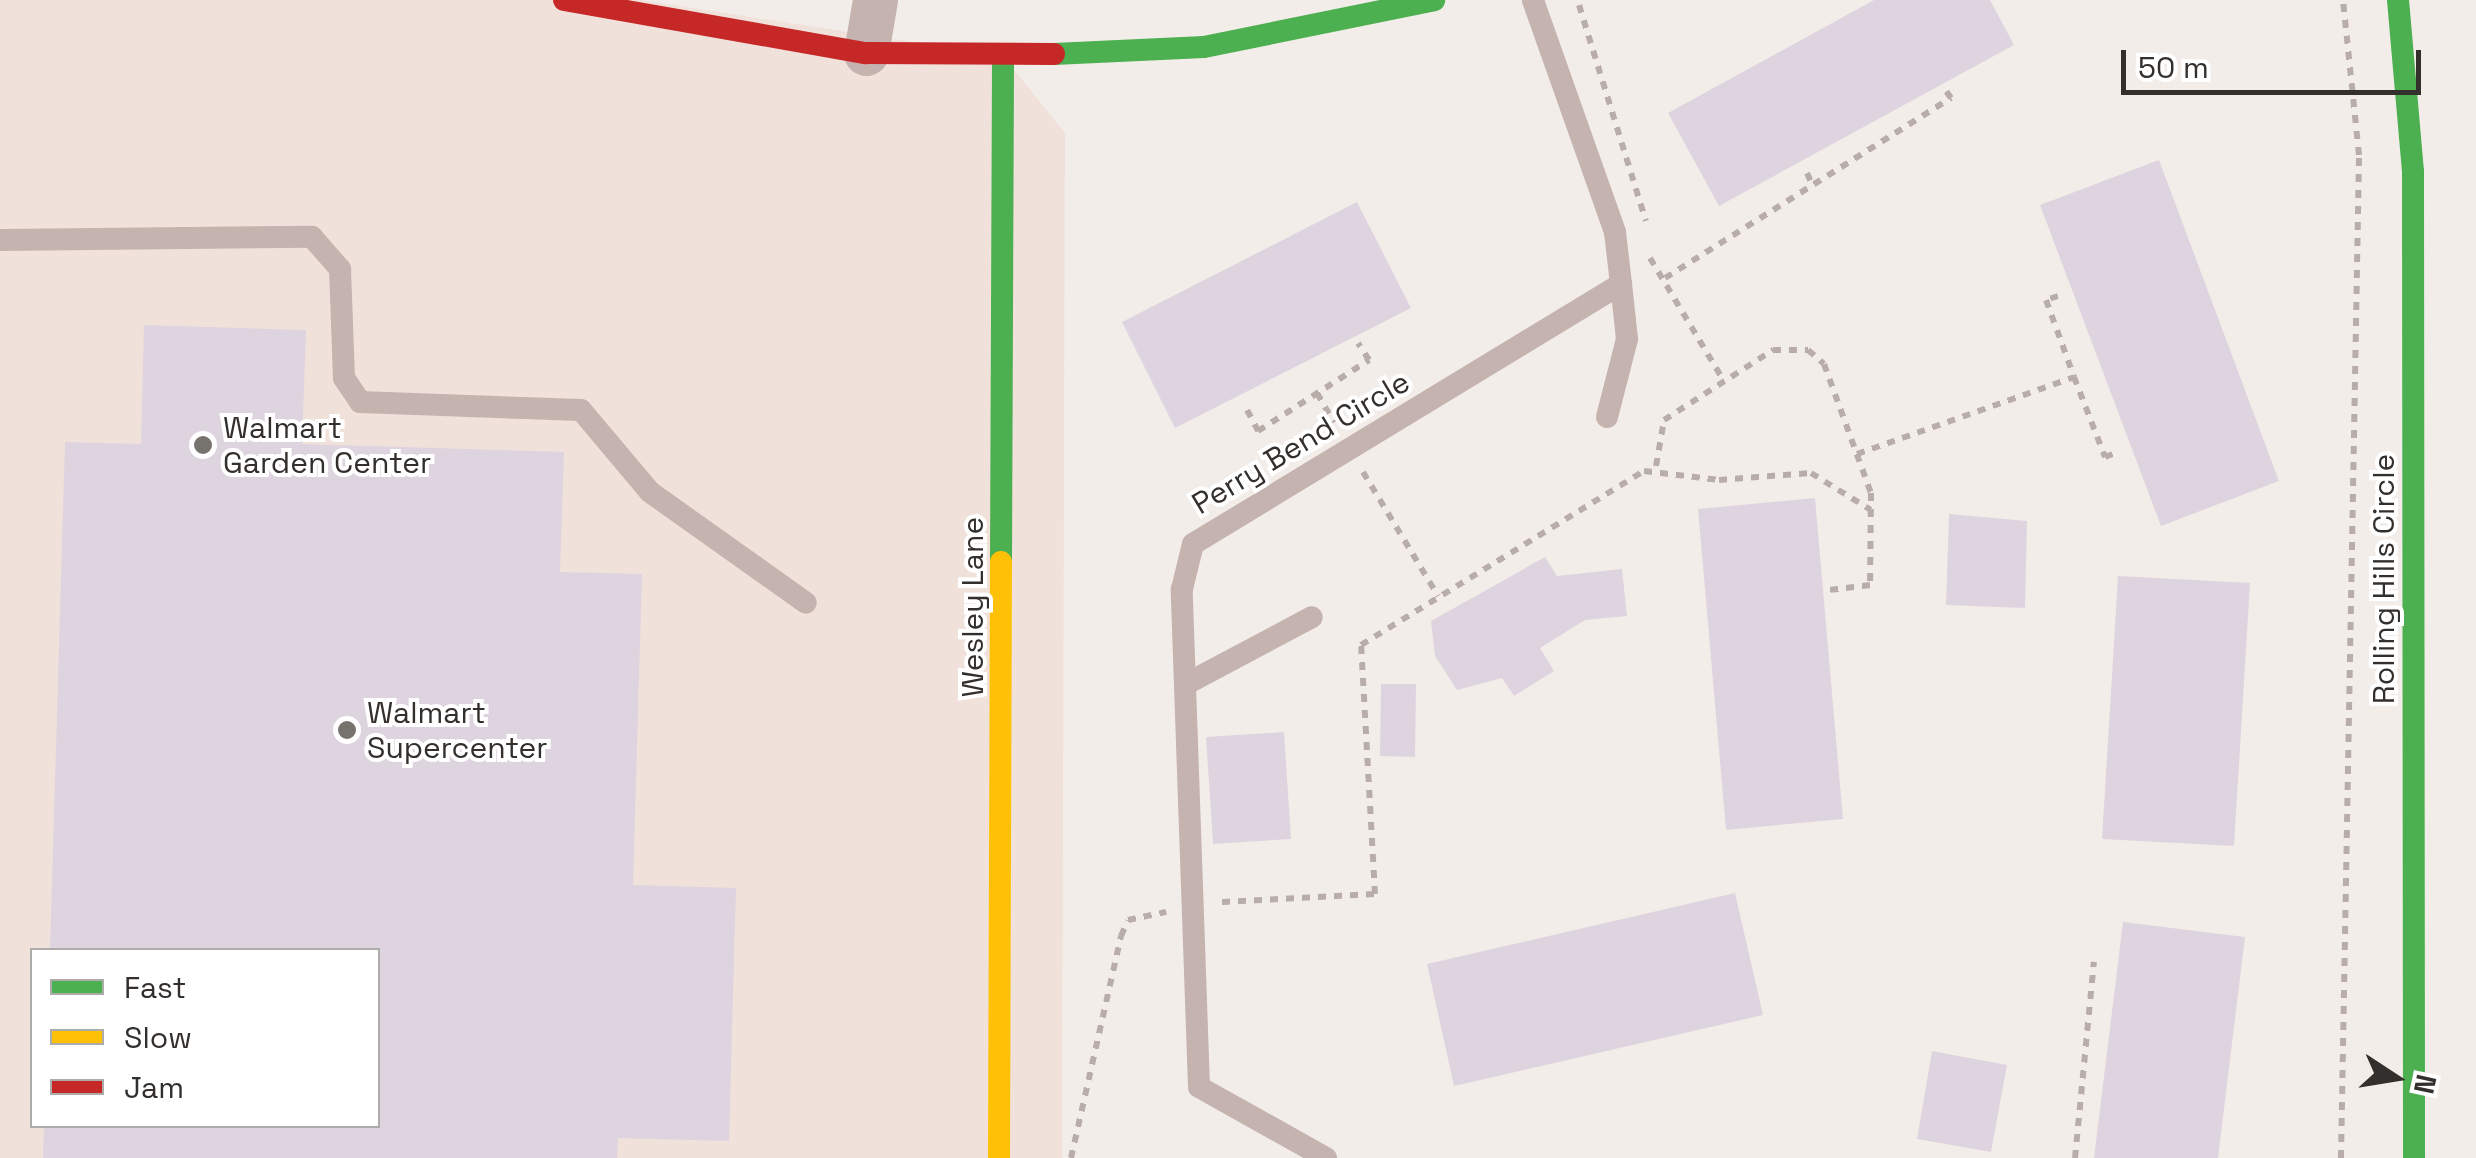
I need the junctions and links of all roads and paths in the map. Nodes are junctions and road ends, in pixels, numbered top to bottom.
1 (564, 0) edge
2 (874, 0) edge
3 (1434, 0) edge
4 (1534, 0) edge
5 (2343, 0) edge
6 (2398, 0) edge
7 (1580, 4) dead end
8 (866, 53) junction
9 (1003, 56) junction
10 (1944, 88) dead end
11 (1807, 172) dead end
12 (1812, 184) junction
13 (1646, 231) dead end
14 (0, 240) edge
15 (1648, 244) dead end
16 (1665, 278) junction
17 (1621, 284) junction
18 (2058, 296) dead end
19 (1358, 343) dead end
20 (2074, 377) junction
21 (1724, 382) junction
22 (1317, 393) junction
23 (1247, 410) dead end
24 (1607, 417) dead end
25 (1350, 449) junction
26 (2118, 452) dead end
27 (1857, 454) junction
28 (1656, 466) junction
29 (1870, 510) junction
30 (1829, 590) dead end
31 (1438, 596) junction
32 (806, 603) dead end
33 (1312, 618) dead end
34 (1188, 683) junction
35 (1375, 894) dead end
36 (2094, 962) dead end
37 (999, 1158) edge
38 (1326, 1158) edge
39 (2074, 1158) edge
40 (2341, 1158) edge
41 (2414, 1158) edge

1 - 8 street
2 - 8 street
3 - 9 street
4 - 17 lane
5 - 40 path
6 - 41 street, Rolling Hills Circle
7 - 13 path
8 - 9 street
9 - 37 street, Wesley Lane
10 - 12 path
11 - 12 path
12 - 16 path
14 - 32 lane
15 - 16 path
16 - 21 path
17 - 24 lane
17 - 25 lane, Perry Bend Circle
18 - 20 path
19 - 22 path
20 - 26 path
20 - 27 path
21 - 27 path
21 - 28 path
22 - 23 path
22 - 25 path
25 - 31 path
25 - 34 lane, Perry Bend Circle
27 - 29 path
28 - 29 path
28 - 31 path
29 - 30 path
31 - 35 path
33 - 34 lane
34 - 38 lane, Perry Bend Circle
36 - 39 path

